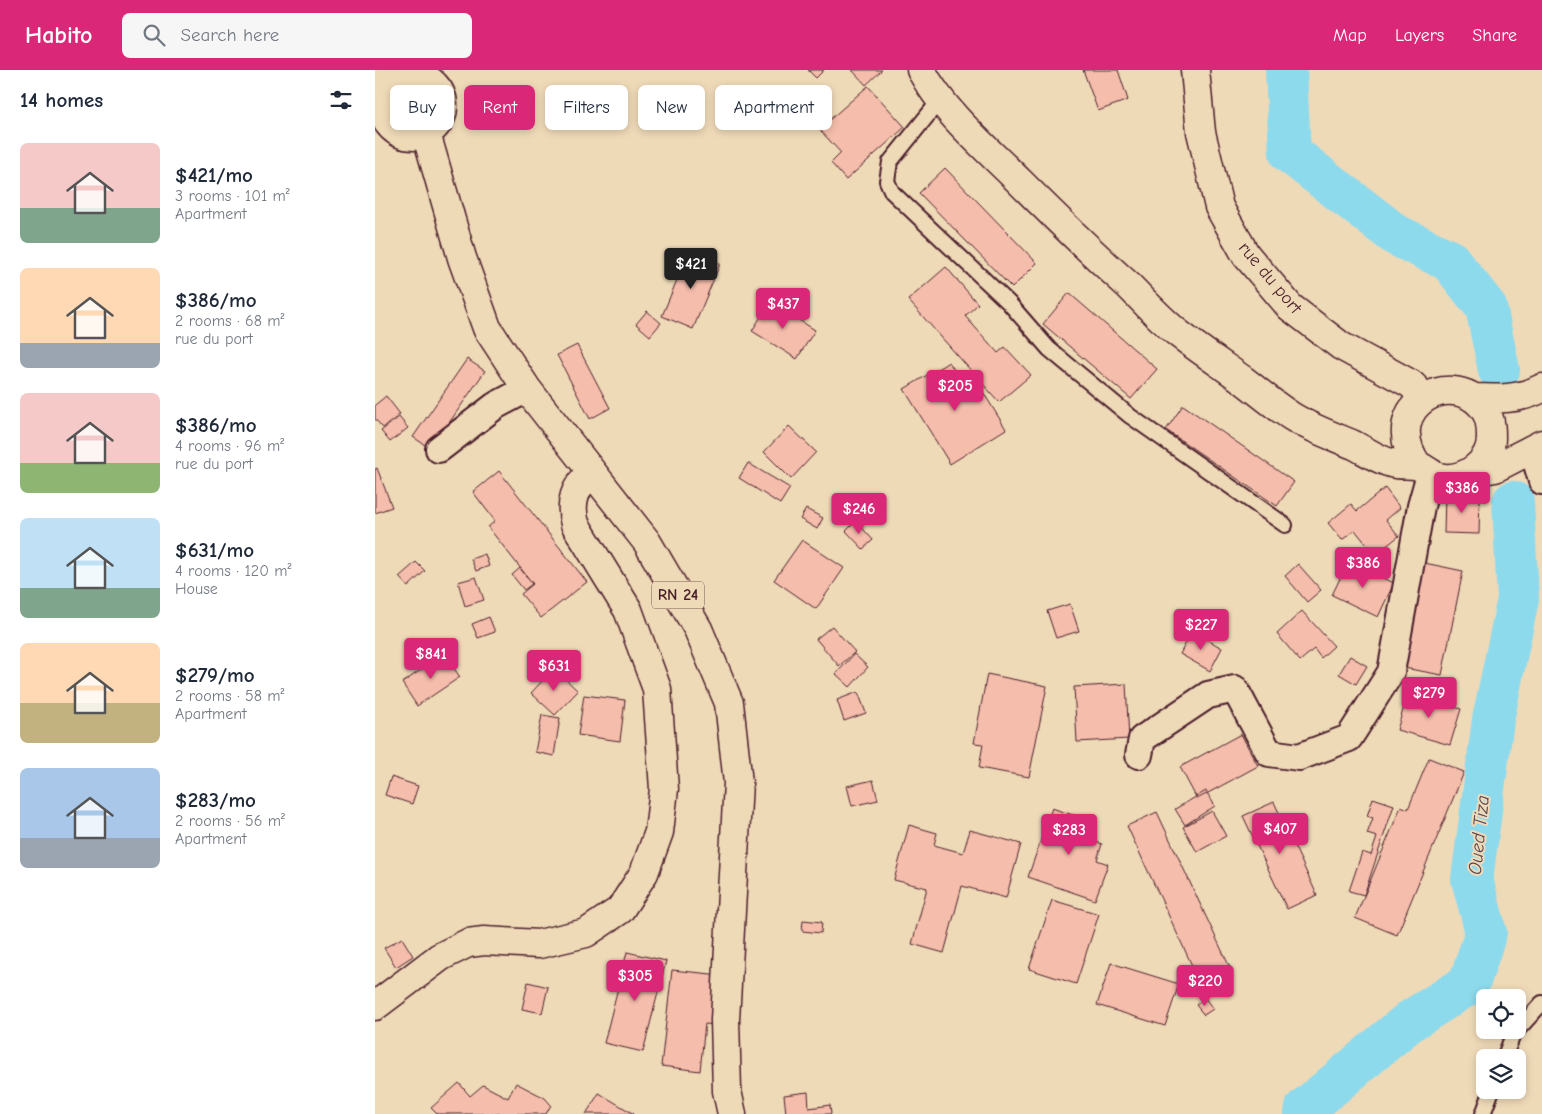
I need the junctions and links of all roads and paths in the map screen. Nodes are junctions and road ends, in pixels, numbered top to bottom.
1 (921, 70) edge
2 (1195, 70) edge
3 (428, 74) edge
4 (382, 78) edge
5 (940, 100) junction
6 (426, 133) junction
7 (1542, 388) edge
8 (527, 389) junction
9 (1425, 398) junction
10 (1473, 398) junction
11 (1407, 419) junction
12 (1355, 446) junction
13 (1537, 447) edge
14 (439, 449) dead end
15 (1424, 470) junction
16 (591, 472) junction
17 (1471, 472) junction
18 (1542, 481) edge
19 (1285, 525) dead end
20 (1139, 755) dead end
21 (1542, 1003) edge
22 (375, 1006) edge
23 (1508, 1049) edge
24 (1489, 1099) edge
25 (732, 1114) edge
26 (1483, 1114) edge

1 - 5 main road
2 - 9 main road, rue du port
3 - 4 main road
3 - 6 main road
4 - 6 main road
5 - 12 main road
5 - 19 lane
6 - 8 main road, RN 24
7 - 10 main road
8 - 14 street
8 - 16 main road, RN 24
9 - 10 main road
9 - 11 main road
10 - 17 main road
11 - 12 main road
11 - 15 main road
12 - 15 main road
13 - 17 main road
13 - 18 street
15 - 17 main road
15 - 20 street
16 - 22 main road
16 - 25 main road, RN 24
21 - 23 lane
24 - 26 lane

